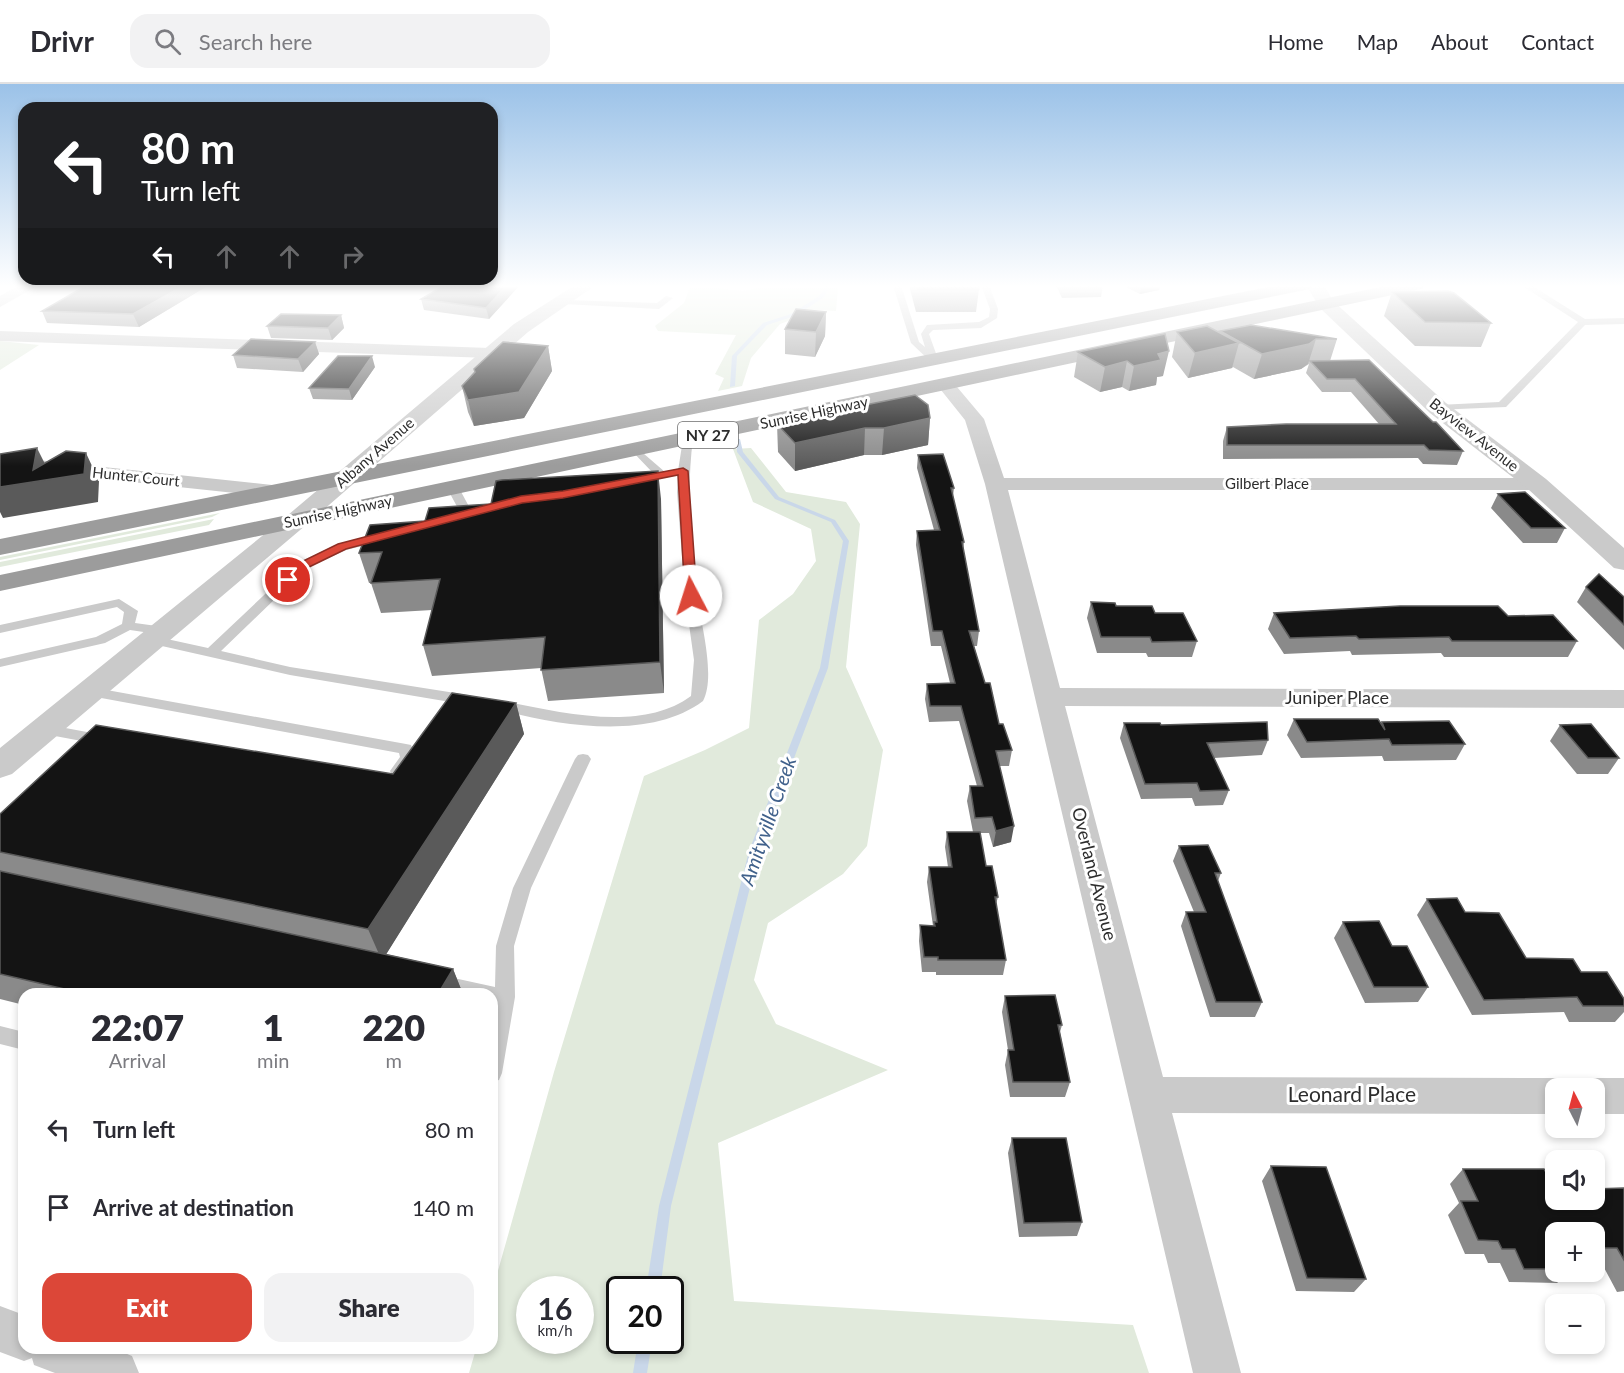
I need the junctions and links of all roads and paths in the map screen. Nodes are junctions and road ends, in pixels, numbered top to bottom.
1 (264, 345) edge
2 (500, 345) edge
3 (917, 345) edge
4 (929, 345) edge
5 (1053, 345) edge
6 (1073, 345) edge
7 (1365, 345) edge
8 (1560, 345) edge
9 (490, 353) junction
10 (940, 372) junction
11 (1438, 408) junction
12 (688, 439) junction
13 (636, 450) junction
14 (0, 462) edge
15 (683, 471) junction
16 (661, 474) junction
17 (348, 476) junction
18 (630, 481) edge
19 (996, 484) junction
20 (1537, 484) junction
21 (453, 488) junction
22 (272, 491) junction
23 (480, 511) edge
24 (297, 520) junction
25 (395, 534) edge
26 (0, 547) edge
27 (1624, 562) edge
28 (0, 583) edge
29 (128, 626) junction
30 (0, 629) edge
31 (158, 636) junction
32 (211, 653) junction
33 (0, 663) edge
34 (90, 692) junction
35 (1051, 697) junction
36 (1624, 699) edge
37 (44, 729) junction
38 (99, 739) junction
39 (122, 743) edge
40 (83, 754) edge
41 (583, 759) dead end
42 (0, 766) edge
43 (388, 784) edge
44 (424, 979) edge
45 (467, 988) edge
46 (498, 995) edge
47 (505, 996) junction
48 (0, 1035) edge
49 (498, 1037) edge
50 (18, 1040) edge
51 (1148, 1095) junction
52 (1545, 1096) edge
53 (1605, 1096) edge
54 (1624, 1096) edge
55 (0, 1329) edge
56 (18, 1336) edge
57 (66, 1354) edge
58 (115, 1373) edge
59 (1217, 1373) edge

1 - 9 street
2 - 9 street, Albany Avenue
3 - 10 lane
4 - 10 lane
5 - 10 highway, Sunrise Highway / NY 27
6 - 10 highway, Sunrise Highway / NY 27
7 - 11 street, Bayview Avenue
8 - 11 lane
9 - 17 street, Albany Avenue
10 - 12 highway, Sunrise Highway / NY 27
10 - 17 highway, Sunrise Highway / NY 27
10 - 19 street, Overland Avenue
11 - 20 street, Bayview Avenue
12 - 13 highway, Sunrise Highway / NY 27
12 - 15 lane
13 - 16 lane
13 - 21 highway, Sunrise Highway / NY 27
14 - 22 street, Hunter Court
15 - 16 lane
15 - 32 lane
16 - 18 lane
17 - 22 highway, Sunrise Highway / NY 27
17 - 24 street, Albany Avenue
19 - 20 street, Gilbert Place
19 - 35 street, Overland Avenue
20 - 27 street, Bayview Avenue
21 - 23 lane
21 - 24 highway, Sunrise Highway / NY 27
22 - 26 highway, Sunrise Highway / NY 27
24 - 28 highway, Sunrise Highway / NY 27
24 - 31 street, Albany Avenue
25 - 32 lane
29 - 30 lane
29 - 31 lane
29 - 33 lane
31 - 32 lane
31 - 34 street, Albany Avenue
34 - 37 street, Albany Avenue
34 - 43 lane
35 - 36 street, Juniper Place
35 - 51 street, Overland Avenue
37 - 38 lane
37 - 42 street, Albany Avenue
38 - 39 lane
38 - 40 lane
41 - 47 lane
44 - 45 lane
46 - 47 lane
47 - 49 lane
48 - 50 lane
51 - 52 street, Leonard Place
51 - 59 street, Overland Avenue
53 - 54 street
55 - 56 street
57 - 58 street

